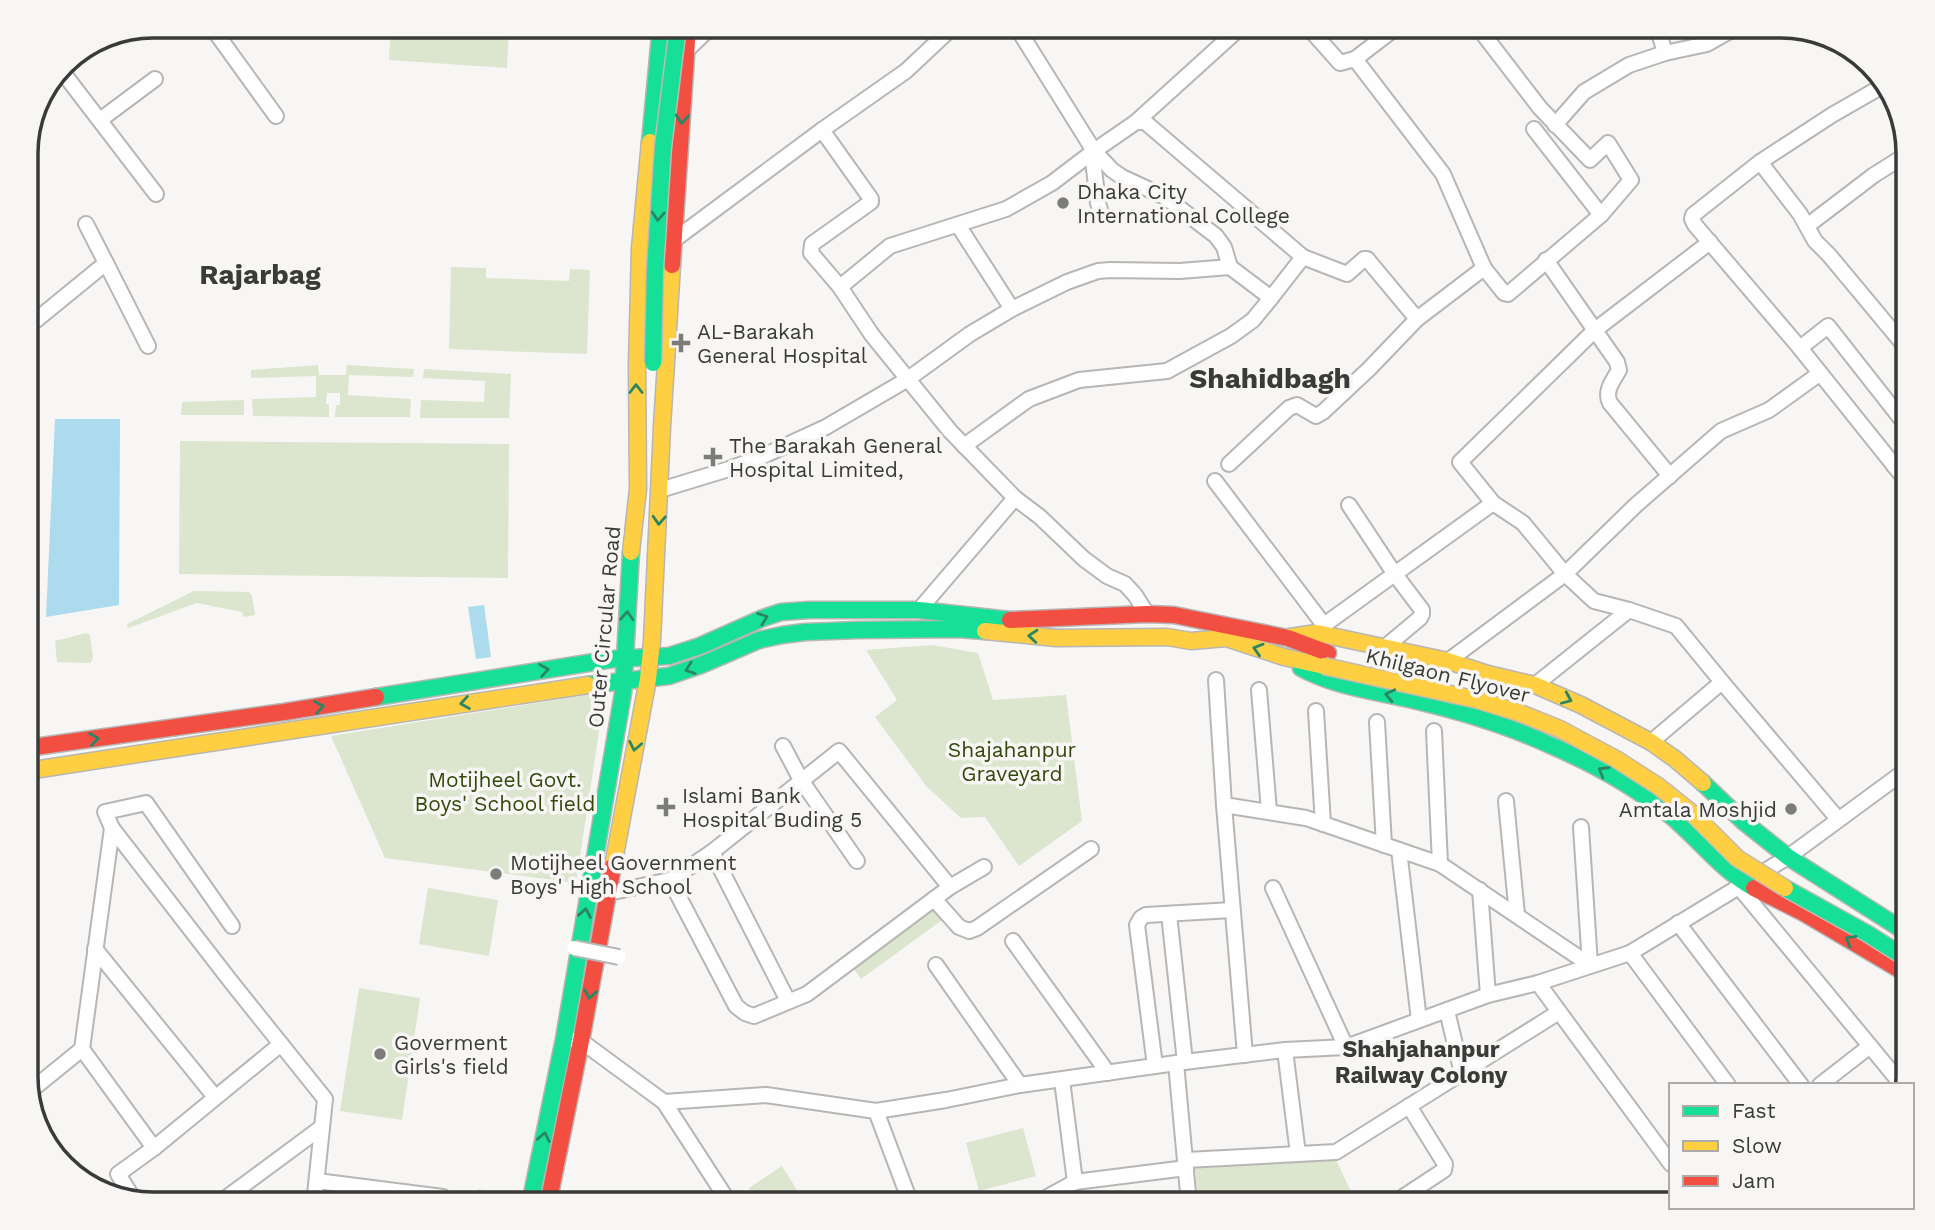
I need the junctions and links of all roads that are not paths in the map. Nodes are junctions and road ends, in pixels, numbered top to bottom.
1 (220, 38) edge
2 (660, 38) edge
3 (677, 38) edge
4 (688, 38) edge
5 (700, 38) edge
6 (941, 38) edge
7 (1023, 38) edge
8 (1229, 38) edge
9 (1318, 38) edge
10 (1382, 38) edge
11 (1487, 38) edge
12 (1661, 38) edge
13 (1718, 38) edge
14 (659, 48) junction
15 (687, 50) junction
16 (1665, 53) junction
17 (1355, 58) junction
18 (67, 78) edge
19 (155, 79) dead end
20 (1877, 89) edge
21 (276, 116) dead end
22 (100, 120) junction
23 (1136, 122) junction
24 (1555, 125) junction
25 (1534, 129) dead end
26 (822, 130) junction
27 (1093, 152) junction
28 (1896, 161) edge
29 (1760, 162) junction
30 (156, 194) dead end
31 (1101, 213) dead end
32 (1601, 215) junction
33 (86, 225) dead end
34 (958, 225) junction
35 (1807, 226) junction
36 (674, 240) junction
37 (1710, 242) junction
38 (1303, 257) junction
39 (1546, 260) junction
40 (106, 262) junction
41 (1230, 267) junction
42 (1484, 268) junction
43 (840, 286) junction
44 (1271, 298) junction
45 (1012, 309) junction
46 (39, 318) edge
47 (1417, 319) junction
48 (1595, 330) junction
49 (1896, 335) edge
50 (148, 346) dead end
51 (1800, 348) junction
52 (1819, 374) junction
53 (908, 379) junction
54 (1896, 412) edge
55 (662, 427) junction
56 (964, 446) junction
57 (1229, 464) dead end
58 (1894, 466) joint
59 (1896, 468) edge
60 (1670, 475) junction
61 (1215, 481) dead end
62 (660, 490) junction
63 (1015, 498) junction
64 (1493, 503) junction
65 (1349, 505) dead end
66 (1394, 573) junction
67 (1565, 574) junction
68 (919, 610) junction
69 (1629, 610) junction
70 (1147, 614) junction
71 (1320, 629) junction
72 (1288, 638) junction
73 (1384, 648) junction
74 (651, 657) junction
75 (1284, 657) junction
76 (625, 658) junction
77 (1326, 660) junction
78 (1448, 661) junction
79 (648, 679) junction
80 (624, 680) junction
81 (1216, 680) dead end
82 (1722, 682) junction
83 (1535, 685) junction
84 (1259, 690) dead end
85 (1316, 711) dead end
86 (1377, 722) dead end
87 (1434, 731) dead end
88 (1651, 742) junction
89 (39, 746) edge
90 (783, 746) dead end
91 (39, 769) edge
92 (1896, 777) edge
93 (801, 780) junction
94 (1506, 802) dead end
95 (1224, 805) junction
96 (1269, 811) junction
97 (1838, 819) junction
98 (1323, 824) junction
99 (1581, 827) dead end
100 (112, 828) junction
101 (1384, 845) junction
102 (1091, 849) dead end
103 (1399, 850) junction
104 (712, 852) junction
105 (1788, 857) junction
106 (857, 861) dead end
107 (1440, 864) junction
108 (984, 867) dead end
109 (670, 880) junction
110 (1742, 885) junction
111 (950, 887) junction
112 (1273, 888) dead end
113 (1480, 890) junction
114 (608, 893) junction
115 (934, 899) junction
116 (1232, 910) junction
117 (1169, 915) junction
118 (1517, 915) junction
119 (1678, 923) junction
120 (232, 926) dead end
121 (1896, 926) edge
122 (1896, 937) edge
123 (1013, 941) dead end
124 (574, 948) dead end
125 (95, 949) junction
126 (1896, 952) edge
127 (1630, 953) junction
128 (619, 957) dead end
129 (936, 965) dead end
130 (1590, 965) junction
131 (1896, 967) edge
132 (1538, 983) junction
133 (1488, 995) junction
134 (788, 1001) junction
135 (1447, 1010) junction
136 (1559, 1012) junction
137 (1419, 1020) junction
138 (564, 1039) junction
139 (581, 1041) junction
140 (281, 1044) junction
141 (1870, 1046) junction
142 (1346, 1047) junction
143 (82, 1049) junction
144 (1284, 1050) junction
145 (1245, 1055) junction
146 (1180, 1063) junction
147 (1155, 1066) junction
148 (1108, 1073) junction
149 (1462, 1073) junction
150 (1896, 1078) edge
151 (1062, 1080) junction
152 (1727, 1083) edge
153 (1799, 1083) edge
154 (1824, 1083) edge
155 (39, 1084) edge
156 (1020, 1086) junction
157 (215, 1097) junction
158 (664, 1102) junction
159 (1409, 1106) junction
160 (876, 1111) junction
161 (322, 1127) junction
162 (154, 1148) junction
163 (1298, 1154) junction
164 (1669, 1161) edge
165 (1186, 1164) junction
166 (317, 1181) junction
167 (1075, 1182) junction
168 (126, 1188) edge
169 (234, 1192) edge
170 (316, 1192) edge
171 (404, 1192) edge
172 (532, 1192) edge
173 (550, 1192) edge
174 (722, 1192) edge
175 (906, 1192) edge
176 (1057, 1192) edge
177 (1188, 1192) edge
178 (1411, 1192) edge

1 - 21 street
2 - 14 main road, Outer Circular Road
3 -> 55 main road, bridge
4 - 15 main road, Outer Circular Road
5 - 15 street
6 - 26 street
7 - 27 street
8 - 23 street
9 - 17 street
10 - 17 street
11 - 24 street
12 - 16 street
13 - 16 street
14 - 15 main road
76 -> 14 main road, Outer Circular Road
15 -> 36 main road, Outer Circular Road
16 - 24 street
17 - 42 street
18 - 22 street
19 - 22 street
20 - 29 street
22 - 30 street
23 - 27 street
23 - 38 street
24 - 32 street
25 - 32 street
26 - 36 street
26 - 43 street
27 - 31 street
27 - 34 street
27 - 41 street
28 - 35 street
29 - 35 street
29 - 37 street
32 - 39 street
33 - 40 street
34 - 43 street
34 - 45 street
35 - 49 street
36 - 55 main road, Outer Circular Road
37 - 48 street
37 - 51 street
38 - 44 street
38 - 47 street
39 - 42 street
39 - 48 street
40 - 46 street
40 - 50 street
41 - 44 street
41 - 45 street
42 - 47 street
43 - 53 street
44 - 56 street
45 - 53 street
47 - 57 street
48 - 60 street
48 - 64 street
51 - 52 street
51 - 54 street
52 - 58 street
52 - 60 street
53 - 56 street
53 - 62 street
55 - 62 main road, Outer Circular Road
56 - 63 street
58 - 59 street
60 - 67 street
61 - 71 street
62 -> 74 main road, Outer Circular Road
63 - 68 street
63 - 70 street
64 - 66 street
64 - 67 street
65 - 66 street
66 - 71 street
66 - 73 street
67 - 69 street
67 - 78 street
68 - 70 main road
74 -> 68 main road
69 - 82 street
69 - 83 street
70 - 72 main road
71 - 72 main road
71 - 73 main road
72 - 77 main road
73 - 78 main road
74 - 76 main road
74 - 79 main road, Outer Circular Road
75 - 77 main road
75 -> 79 main road
110 -> 75 main road
76 - 80 main road, Outer Circular Road
89 -> 76 main road
77 - 122 main road, Khilgaon Flyover
77 - 126 main road, Khilgaon Flyover, bridge
78 - 83 main road
79 - 80 main road
79 -> 114 main road, Outer Circular Road
80 -> 91 main road
138 -> 80 main road, Outer Circular Road
81 - 95 street
82 - 88 street
82 - 97 street
83 -> 88 main road
84 - 96 street
85 - 98 street
86 - 101 street
87 - 107 street
88 - 105 main road
90 - 93 street
92 - 97 street
93 - 104 street
93 - 106 street
93 - 111 street
94 - 118 street
95 - 96 street
95 - 116 street
96 - 98 street
97 - 105 street
98 - 101 street
99 - 130 street
100 - 120 street
100 - 125 street
100 - 140 street
101 - 103 street
102 - 115 street
103 - 107 street
103 - 137 street
104 - 109 street
104 - 134 street
105 - 110 street
105 - 121 main road
107 - 113 street
108 - 111 street
109 - 114 street
109 - 134 street
110 - 119 street
131 -> 110 main road
110 - 141 street
111 - 115 street
112 - 142 street
113 - 118 street
113 - 133 street
114 -> 139 main road, Outer Circular Road
115 - 134 street
116 - 117 street
116 - 145 street
117 - 146 street
117 - 147 street
118 - 130 street
119 - 127 street
119 - 153 street
123 - 148 street
124 - 128 street, bridge
125 - 143 street
125 - 157 street
127 - 130 street
127 - 152 street
129 - 156 street
130 - 132 street
132 - 133 street
132 - 136 street
133 - 135 street
135 - 137 street
135 - 149 street
136 - 149 street
136 - 164 street
137 - 142 street
138 - 139 street
172 -> 138 main road, Outer Circular Road
139 - 158 street
139 - 173 main road, Outer Circular Road
140 - 157 street
140 - 161 street
141 - 150 street
141 - 154 street
142 - 144 street
143 - 155 street
143 - 162 street
144 - 145 street
144 - 163 street
145 - 146 street
146 - 147 street
146 - 165 street
147 - 148 street
148 - 151 street
149 - 159 street
151 - 156 street
151 - 167 street
156 - 160 street
157 - 162 street
158 - 160 street
158 - 174 street
159 - 163 street
159 - 178 street
160 - 175 street
161 - 166 street
161 - 169 street
162 - 168 street
163 - 165 street
165 - 167 street
165 - 177 street
166 - 170 street
166 - 171 street
167 - 176 street

